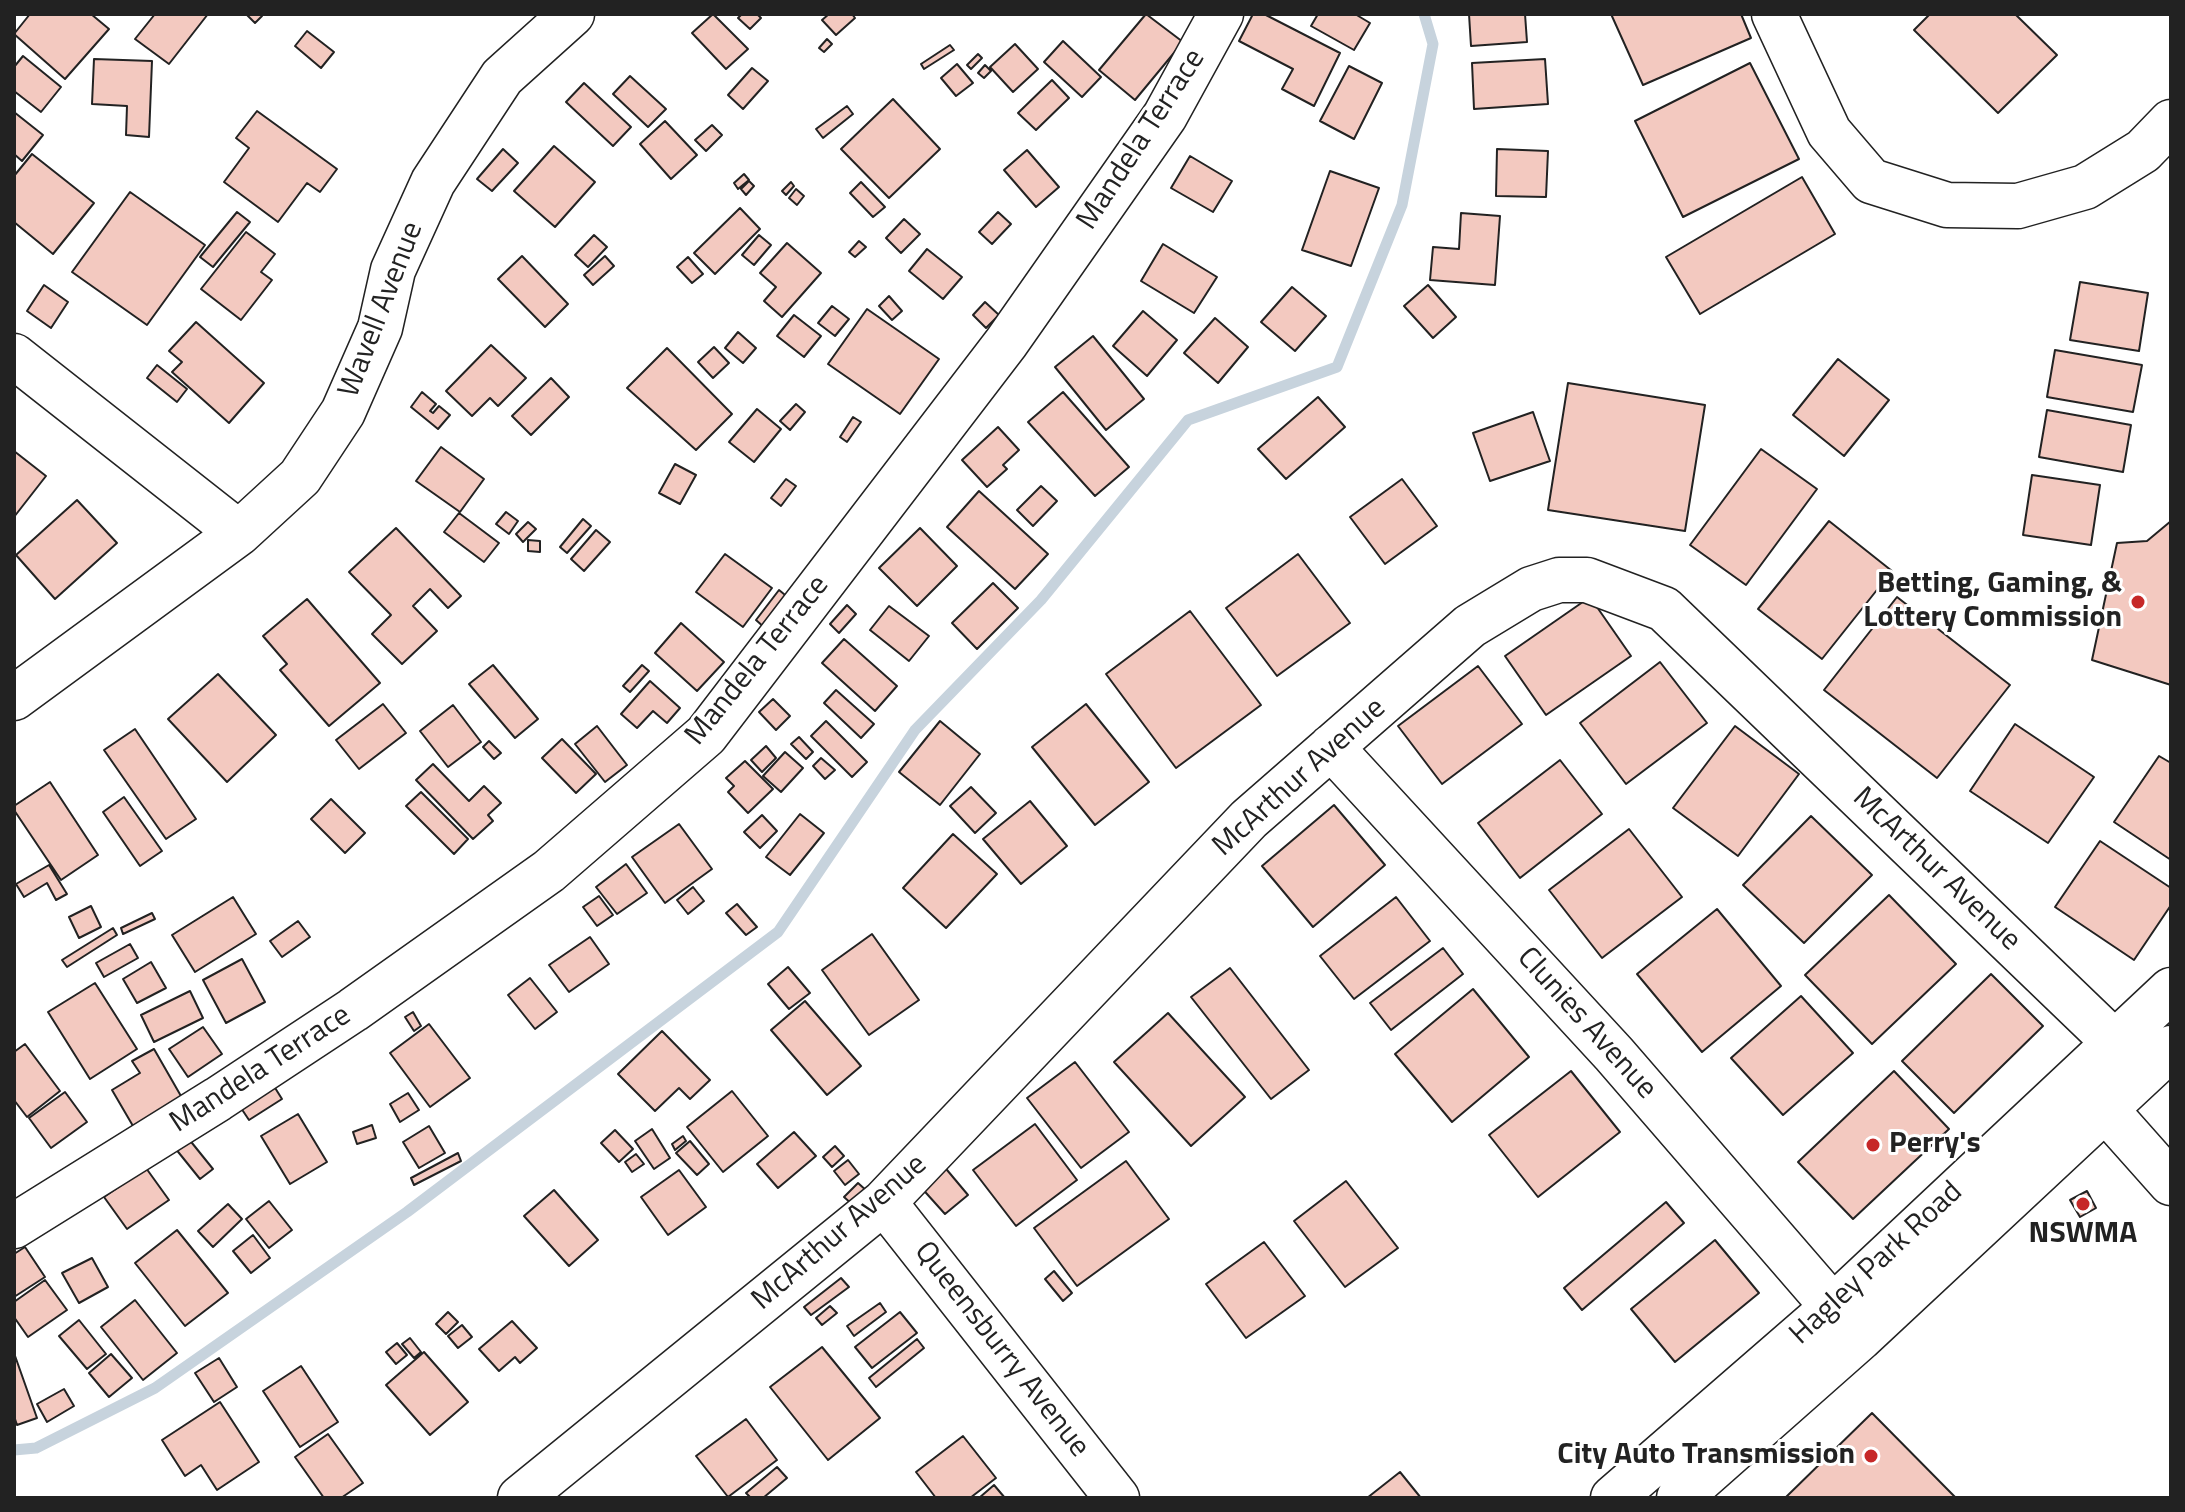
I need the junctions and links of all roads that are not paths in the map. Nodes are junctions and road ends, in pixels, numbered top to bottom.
1 (572, 14) edge
2 (1221, 14) edge
3 (1774, 14) edge
4 (2171, 122) edge
5 (14, 356) edge
6 (239, 533) junction
7 (14, 698) edge
8 (1331, 747) junction
9 (2171, 990) edge
10 (2114, 1042) junction
11 (2171, 1048) edge
12 (2106, 1110) junction
13 (2171, 1183) edge
14 (884, 1202) junction
15 (14, 1226) edge
16 (1833, 1307) junction
17 (520, 1498) edge
18 (1117, 1498) edge
19 (1613, 1498) edge
20 (1679, 1498) edge

1 - 6 street, Wavell Avenue
2 - 15 street, Mandela Terrace
3 - 4 street
5 - 6 street
6 - 7 street, Wavell Avenue
8 - 10 street, McArthur Avenue
8 - 14 street, McArthur Avenue
8 - 16 street, Clunies Avenue
9 - 10 street, Hagley Park Road
10 - 16 street, Hagley Park Road
11 - 12 street, Hagley Park Road
12 - 13 street
12 - 20 street, Hagley Park Road
14 - 17 street, McArthur Avenue
14 - 18 street, Queensburry Avenue
16 - 19 street, Hagley Park Road

